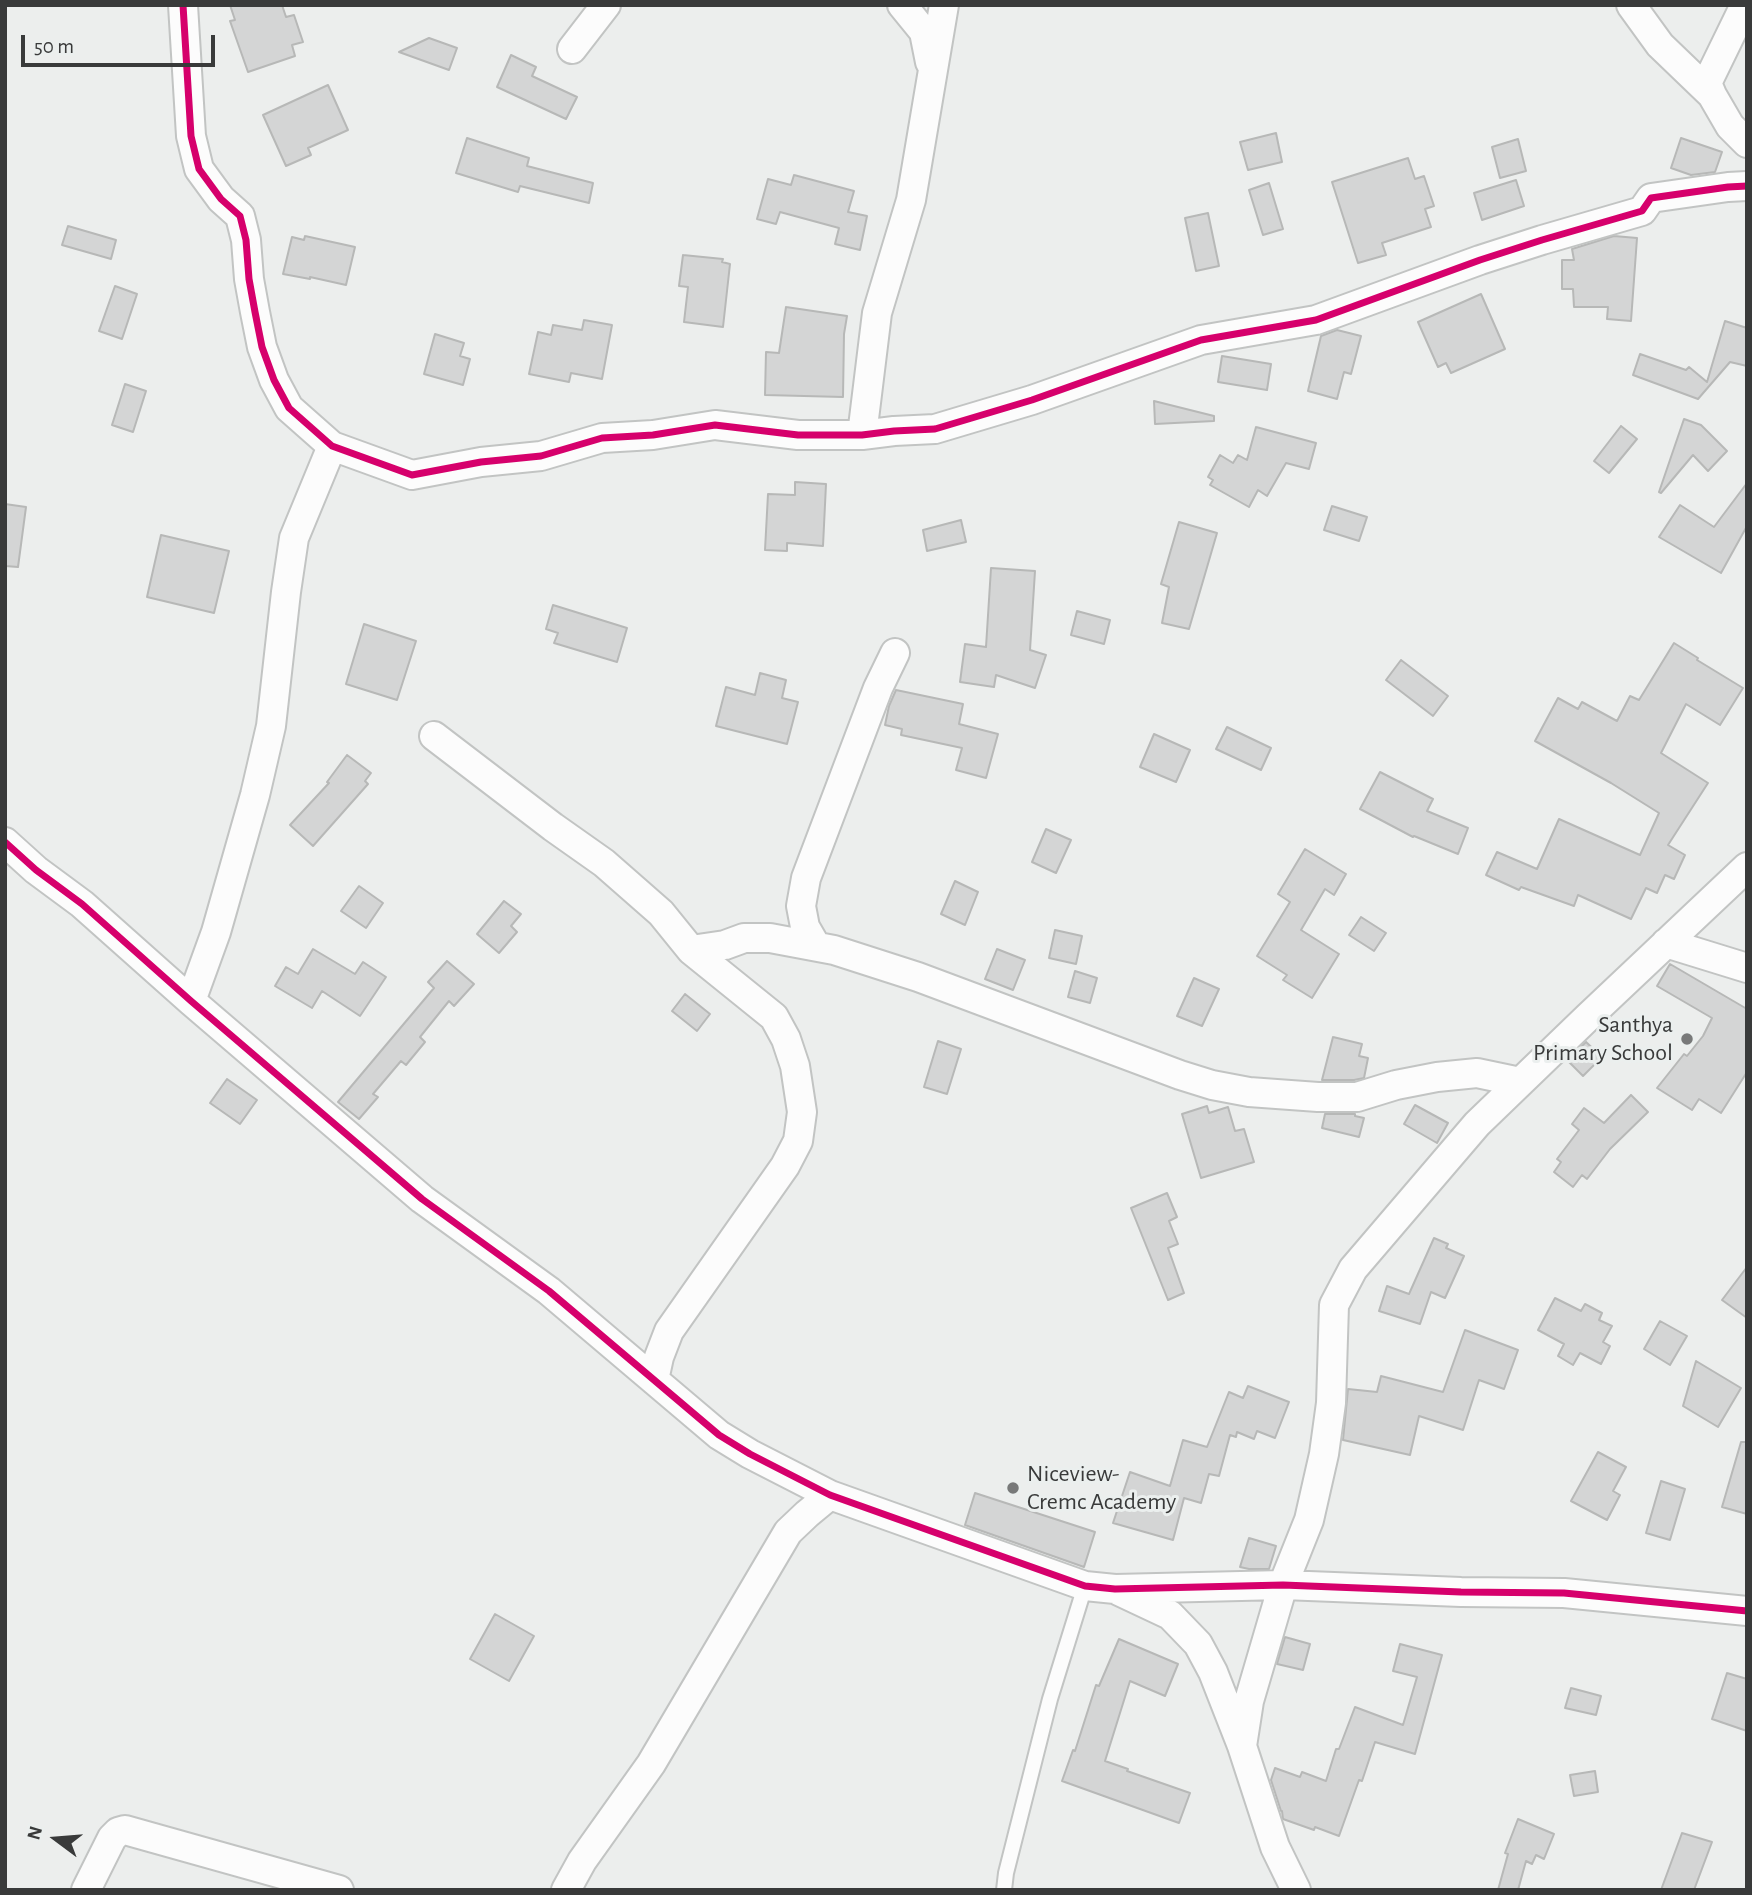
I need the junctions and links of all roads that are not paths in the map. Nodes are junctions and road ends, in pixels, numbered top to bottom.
1 (183, 5) edge
2 (606, 5) edge
3 (902, 5) edge
4 (944, 5) edge
5 (1630, 5) edge
6 (1745, 5) edge
7 (572, 49) dead end
8 (932, 72) junction
9 (1712, 95) junction
10 (1747, 143) edge
11 (1747, 187) edge
12 (862, 435) junction
13 (332, 446) junction
14 (895, 653) dead end
15 (434, 736) dead end
16 (5, 842) edge
17 (1747, 867) edge
18 (1666, 943) junction
19 (816, 946) junction
20 (691, 950) junction
21 (1747, 968) edge
22 (191, 1001) junction
23 (1520, 1082) junction
24 (654, 1380) junction
25 (830, 1495) junction
26 (1283, 1585) junction
27 (1085, 1586) junction
28 (1115, 1589) junction
29 (1747, 1611) edge
30 (1242, 1745) junction
31 (86, 1890) edge
32 (339, 1890) edge
33 (566, 1890) edge
34 (1004, 1890) edge
35 (1296, 1890) edge

1 - 13 street
2 - 7 street
3 - 8 street
4 - 8 street
5 - 9 street
6 - 9 street
8 - 12 street
9 - 10 street
11 - 12 street
12 - 13 street
13 - 22 street
14 - 19 street
15 - 20 street
16 - 22 street
17 - 18 street
18 - 21 street
18 - 23 street
19 - 20 street
19 - 23 street
20 - 24 street
22 - 24 street
23 - 26 street
24 - 25 street
25 - 27 street
25 - 33 street
26 - 28 street
26 - 29 street
26 - 30 street
27 - 28 street
27 - 34 lane
28 - 30 street
30 - 35 street
31 - 32 street

